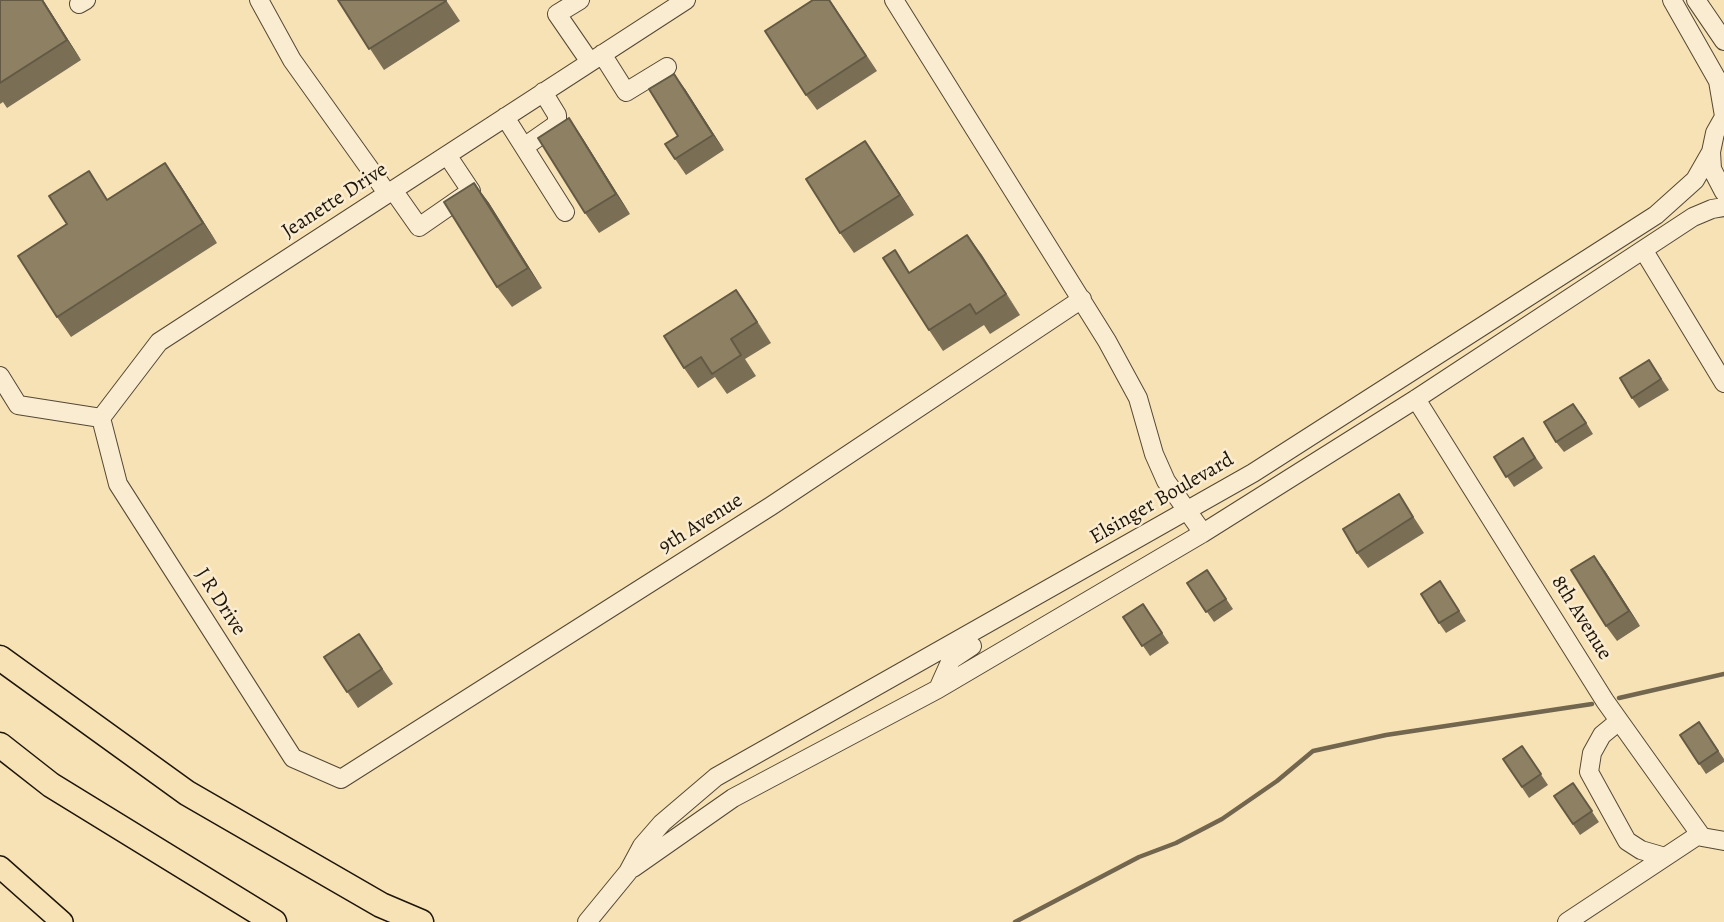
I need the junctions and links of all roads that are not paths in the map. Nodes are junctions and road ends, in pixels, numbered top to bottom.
1 (259, 0) edge
2 (580, 0) edge
3 (686, 0) edge
4 (894, 0) edge
5 (1672, 0) edge
6 (1696, 0) edge
7 (1724, 41) edge
8 (596, 58) junction
9 (667, 67) dead end
10 (543, 92) junction
11 (505, 117) junction
12 (1724, 117) edge
13 (524, 147) junction
14 (1711, 152) junction
15 (447, 155) junction
16 (390, 192) junction
17 (1724, 192) edge
18 (1724, 207) edge
19 (565, 212) dead end
20 (1644, 251) junction
21 (1082, 299) junction
22 (0, 376) edge
23 (1724, 383) edge
24 (1416, 399) junction
25 (101, 418) junction
26 (1186, 510) junction
27 (1203, 533) junction
28 (1048, 591) junction
29 (0, 658) edge
30 (938, 689) junction
31 (1619, 721) junction
32 (0, 745) edge
33 (341, 779) joint
34 (1700, 834) junction
35 (1724, 841) edge
36 (1665, 857) junction
37 (0, 867) edge
38 (628, 872) junction
39 (62, 922) edge
40 (274, 922) edge
41 (421, 922) edge
42 (587, 922) edge
43 (1567, 922) edge

1 - 16 street
2 - 8 street
3 - 8 street, Jeanette Drive
4 - 21 street
5 - 12 street
6 - 7 street
8 - 9 street
8 - 10 street, Jeanette Drive
10 - 11 street, Jeanette Drive
10 - 13 street
11 - 13 street
11 - 15 street, Jeanette Drive
12 - 14 street, Elsinger Boulevard
13 - 19 street
14 - 17 street
14 - 26 street, Elsinger Boulevard
15 - 16 street, Jeanette Drive
15 - 16 street
16 - 25 street, Jeanette Drive
18 - 20 street, Elsinger Boulevard
20 - 23 street
20 - 24 street, Elsinger Boulevard
21 - 26 street
21 - 33 street, 9th Avenue
22 - 25 street
24 - 27 street, Elsinger Boulevard
24 - 31 street, 8th Avenue
25 - 33 street, J R Drive
26 - 27 street
26 - 28 street, Elsinger Boulevard
27 - 30 street, Elsinger Boulevard
28 - 30 street
28 - 38 street, Elsinger Boulevard
29 - 41 highway
30 - 38 street, Elsinger Boulevard
31 - 34 street, 8th Avenue
31 - 36 street
32 - 40 highway
34 - 35 street
34 - 36 street
36 - 43 street
37 - 39 main road
38 - 42 street, Elsinger Boulevard

